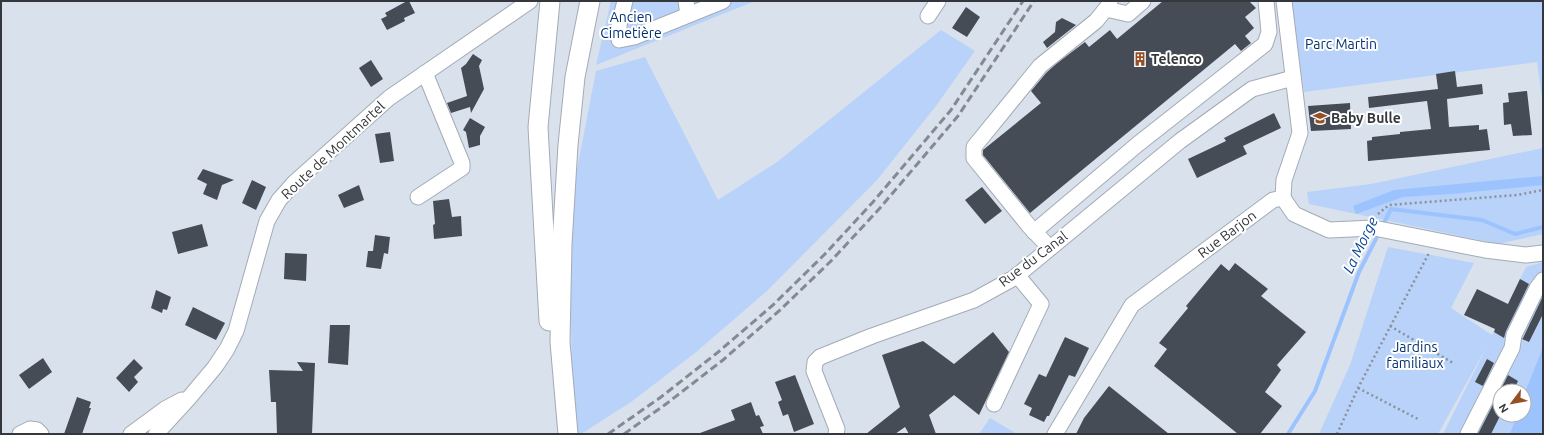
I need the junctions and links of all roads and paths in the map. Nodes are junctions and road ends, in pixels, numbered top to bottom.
1 (530, 1) edge
2 (550, 1) edge
3 (579, 1) edge
4 (590, 1) edge
5 (595, 1) edge
6 (625, 1) edge
7 (723, 1) edge
8 (938, 1) edge
9 (1144, 1) edge
10 (1266, 1) edge
11 (1284, 1) edge
12 (706, 4) edge
13 (1108, 5) edge
14 (687, 8) edge
15 (928, 16) dead end
16 (425, 73) junction
17 (575, 77) junction
18 (1293, 78) junction
19 (1543, 190) edge
20 (418, 197) dead end
21 (1282, 198) junction
22 (1372, 228) junction
23 (1034, 232) junction
24 (1436, 240) junction
25 (1050, 248) junction
26 (1543, 254) edge
27 (1017, 275) junction
28 (1543, 280) edge
29 (1390, 326) junction
30 (550, 342) junction
31 (1453, 363) dead end
32 (1358, 388) junction
33 (189, 398) junction
34 (994, 404) dead end
35 (1418, 419) dead end
36 (20, 434) edge
37 (42, 434) edge
38 (131, 434) edge
39 (156, 434) edge
40 (558, 434) edge
41 (568, 434) edge
42 (836, 434) edge
43 (1056, 434) edge
44 (1337, 434) edge
45 (1468, 434) edge

1 - 16 street, Route de Montmartel
2 - 30 main road
3 - 30 main road
4 - 17 main road
5 - 17 main road
6 - 14 street
7 - 12 street
8 - 15 street
9 - 13 street
10 - 23 street
11 - 18 street
12 - 14 street
13 - 23 street
16 - 20 street
16 - 33 street, Route de Montmartel
17 - 41 main road
18 - 21 street
18 - 25 street, Rue du Canal
19 - 22 path
21 - 22 street
21 - 43 street, Rue Barjon
22 - 24 street
23 - 25 street
24 - 26 street
24 - 29 path
25 - 27 street, Rue du Canal
27 - 34 street
27 - 42 street, Rue du Canal
28 - 45 street
29 - 31 path
29 - 32 path
30 - 40 main road
32 - 35 path
32 - 44 path
33 - 38 street
33 - 39 street, Route de Montmartel
36 - 37 street

